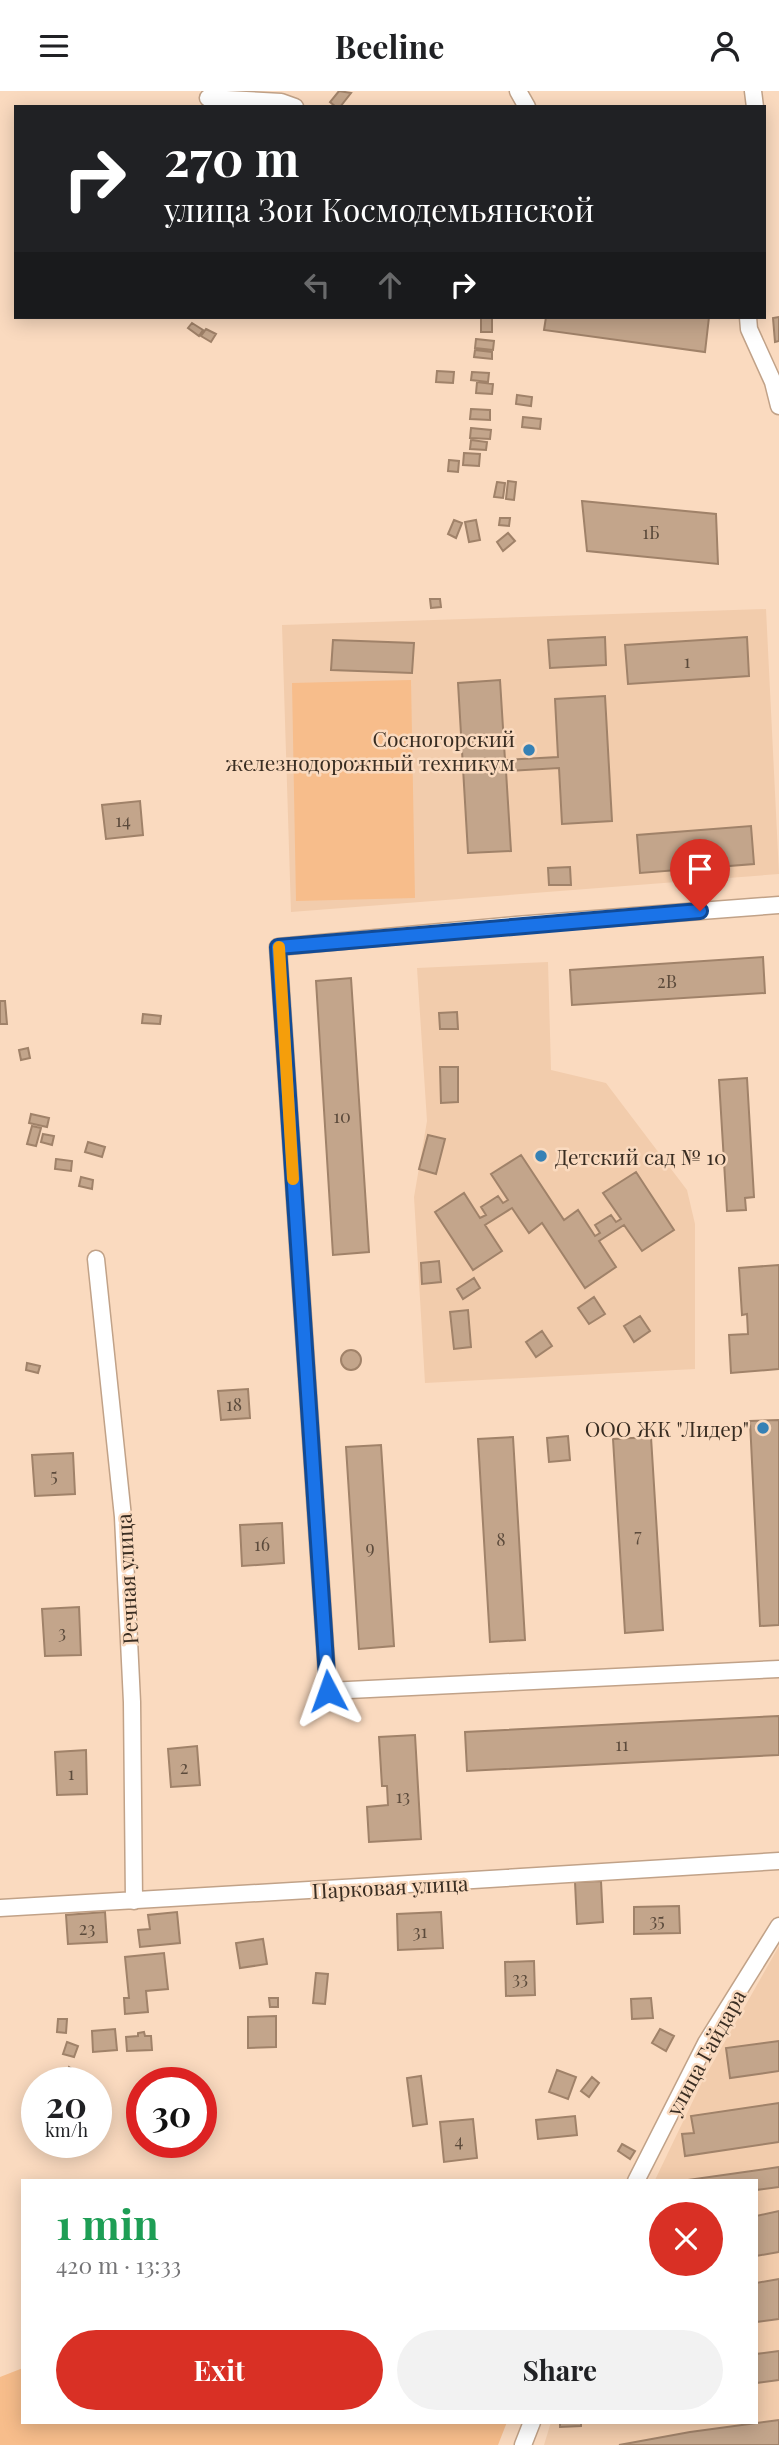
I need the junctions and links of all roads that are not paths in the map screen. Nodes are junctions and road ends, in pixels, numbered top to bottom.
1 (208, 98) dead end
2 (289, 105) edge
3 (748, 319) edge
4 (779, 406) edge
5 (779, 905) edge
6 (96, 1259) dead end
7 (779, 1669) edge
8 (779, 1861) edge
9 (134, 1901) junction
10 (0, 1908) edge
11 (779, 1926) edge
12 (637, 2179) edge
13 (531, 2424) edge
14 (523, 2445) edge

1 - 2 street
3 - 4 street
5 - 7 street
6 - 9 street, Речная улица
8 - 9 street, Парковая улица
9 - 10 street, Парковая улица
11 - 12 street, улица Гайдара
13 - 14 street

